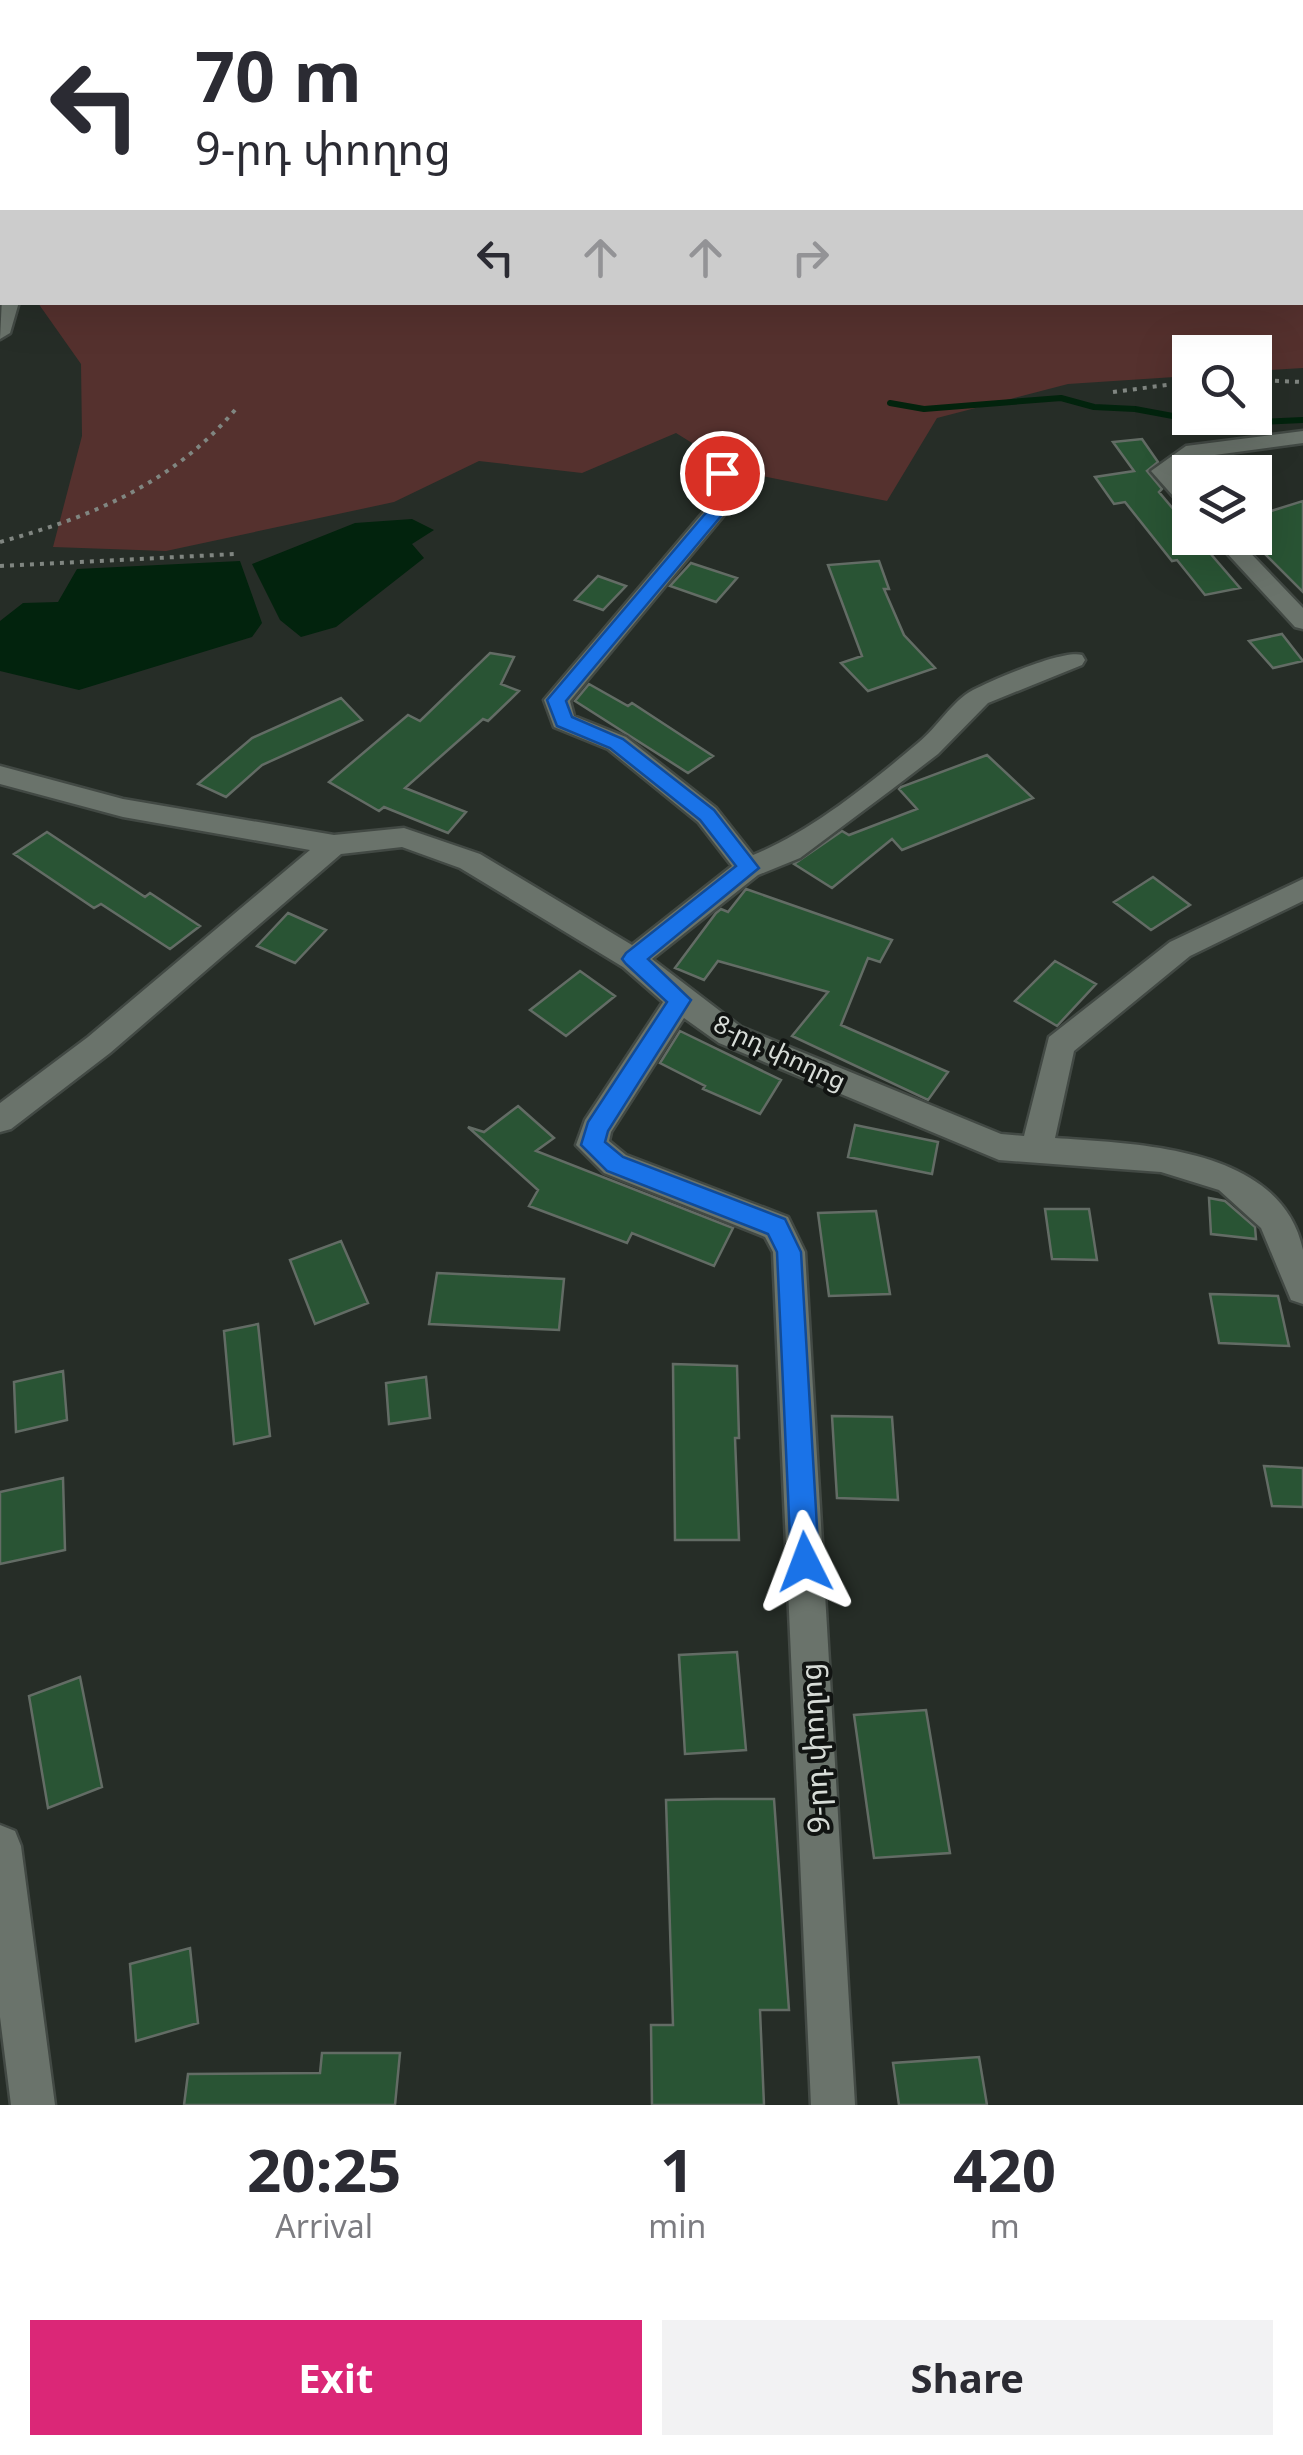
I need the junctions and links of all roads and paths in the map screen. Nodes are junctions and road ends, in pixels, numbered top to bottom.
1 (7, 305) edge
2 (0, 333) edge
3 (1272, 381) edge
4 (1303, 382) edge
5 (1172, 384) edge
6 (1114, 392) dead end
7 (234, 410) dead end
8 (1303, 437) edge
9 (1189, 455) edge
10 (1172, 465) edge
11 (722, 473) dead end
12 (1172, 482) edge
13 (0, 542) edge
14 (236, 554) dead end
15 (1240, 555) edge
16 (0, 566) edge
17 (1303, 622) edge
18 (1073, 660) dead end
19 (0, 775) edge
20 (334, 844) junction
21 (748, 868) junction
22 (1303, 890) edge
23 (633, 959) junction
24 (680, 1000) junction
25 (0, 1120) edge
26 (1037, 1147) junction
27 (1303, 1290) edge
28 (0, 1846) edge
29 (33, 2105) edge
30 (834, 2105) edge

1 - 2 street
3 - 4 path
5 - 6 path
7 - 13 path
8 - 9 street
10 - 12 street
11 - 21 street
14 - 16 path
15 - 17 street
18 - 21 street
19 - 20 street, 8-րդ փողոց
20 - 23 street, 8-րդ փողոց
20 - 25 street
21 - 23 street
22 - 26 street
23 - 24 street, 8-րդ փողոց
24 - 26 street, 8-րդ փողոց
24 - 30 street, 9-րդ փողոց
26 - 27 street, 8-րդ փողոց
28 - 29 street

